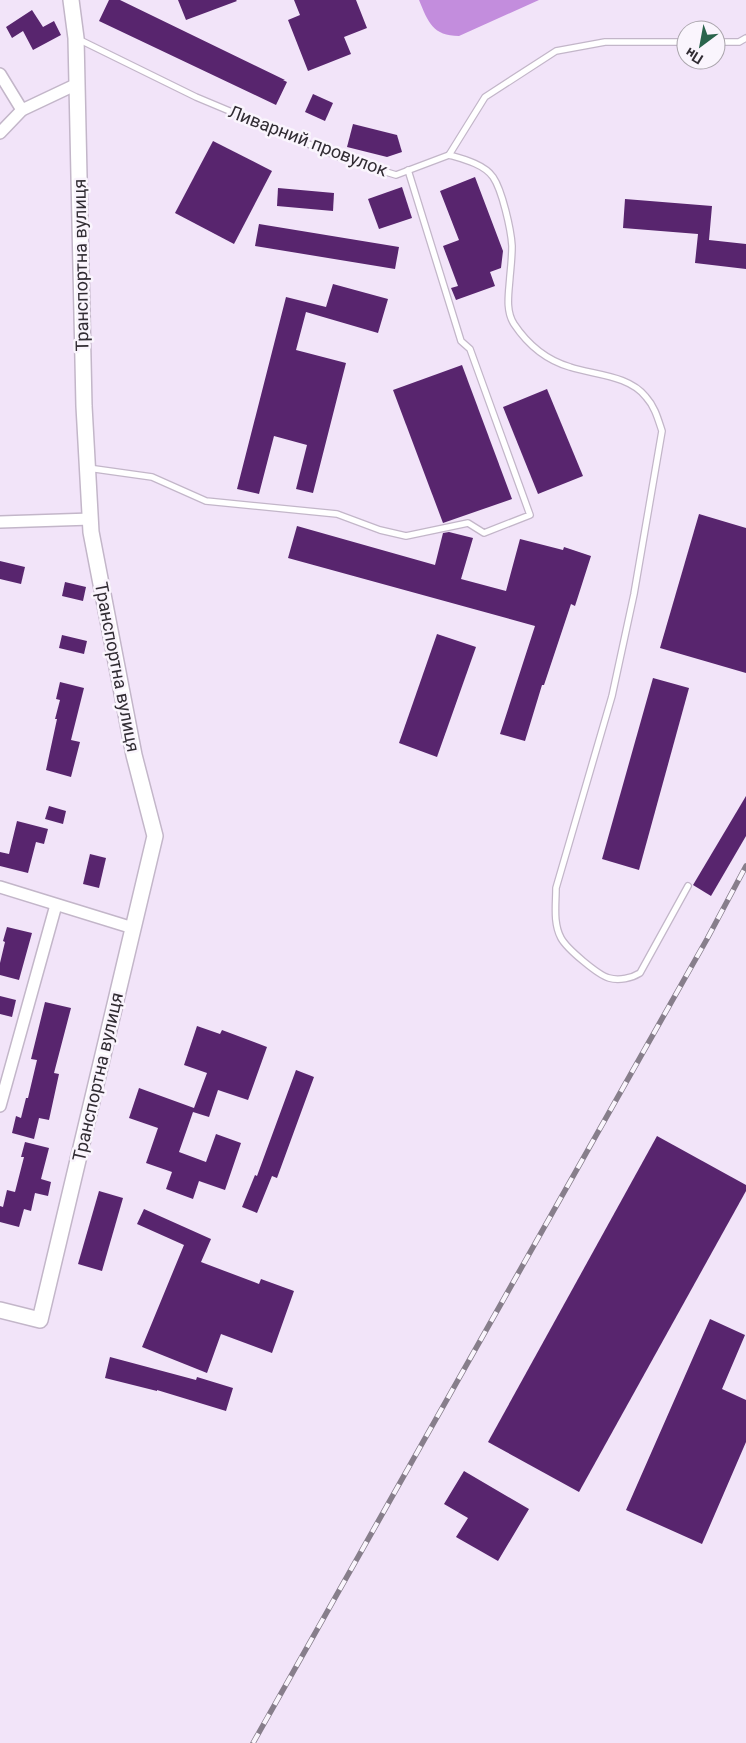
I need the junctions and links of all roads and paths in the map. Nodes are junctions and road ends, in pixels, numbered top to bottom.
1 (71, 0) edge
2 (76, 38) junction
3 (746, 38) edge
4 (676, 42) edge
5 (726, 42) edge
6 (0, 74) edge
7 (77, 84) junction
8 (22, 110) junction
9 (0, 133) edge
10 (449, 155) junction
11 (408, 170) junction
12 (88, 468) junction
13 (91, 519) junction
14 (0, 522) edge
15 (688, 886) dead end
16 (0, 887) edge
17 (56, 905) junction
18 (133, 928) junction
19 (0, 1106) edge
20 (0, 1310) edge

1 - 2 street, Транспортна вулиця
2 - 7 street, Транспортна вулиця
2 - 11 lane, Ливарний провулок
3 - 5 lane
4 - 10 lane
6 - 8 street
7 - 8 street
7 - 12 street, Транспортна вулиця
8 - 9 street
10 - 11 lane, Ливарний провулок
10 - 15 lane
11 - 12 lane
12 - 13 street, Транспортна вулиця
13 - 14 street
13 - 18 street, Транспортна вулиця
16 - 17 street
17 - 18 street
17 - 19 street
18 - 20 street, Транспортна вулиця

